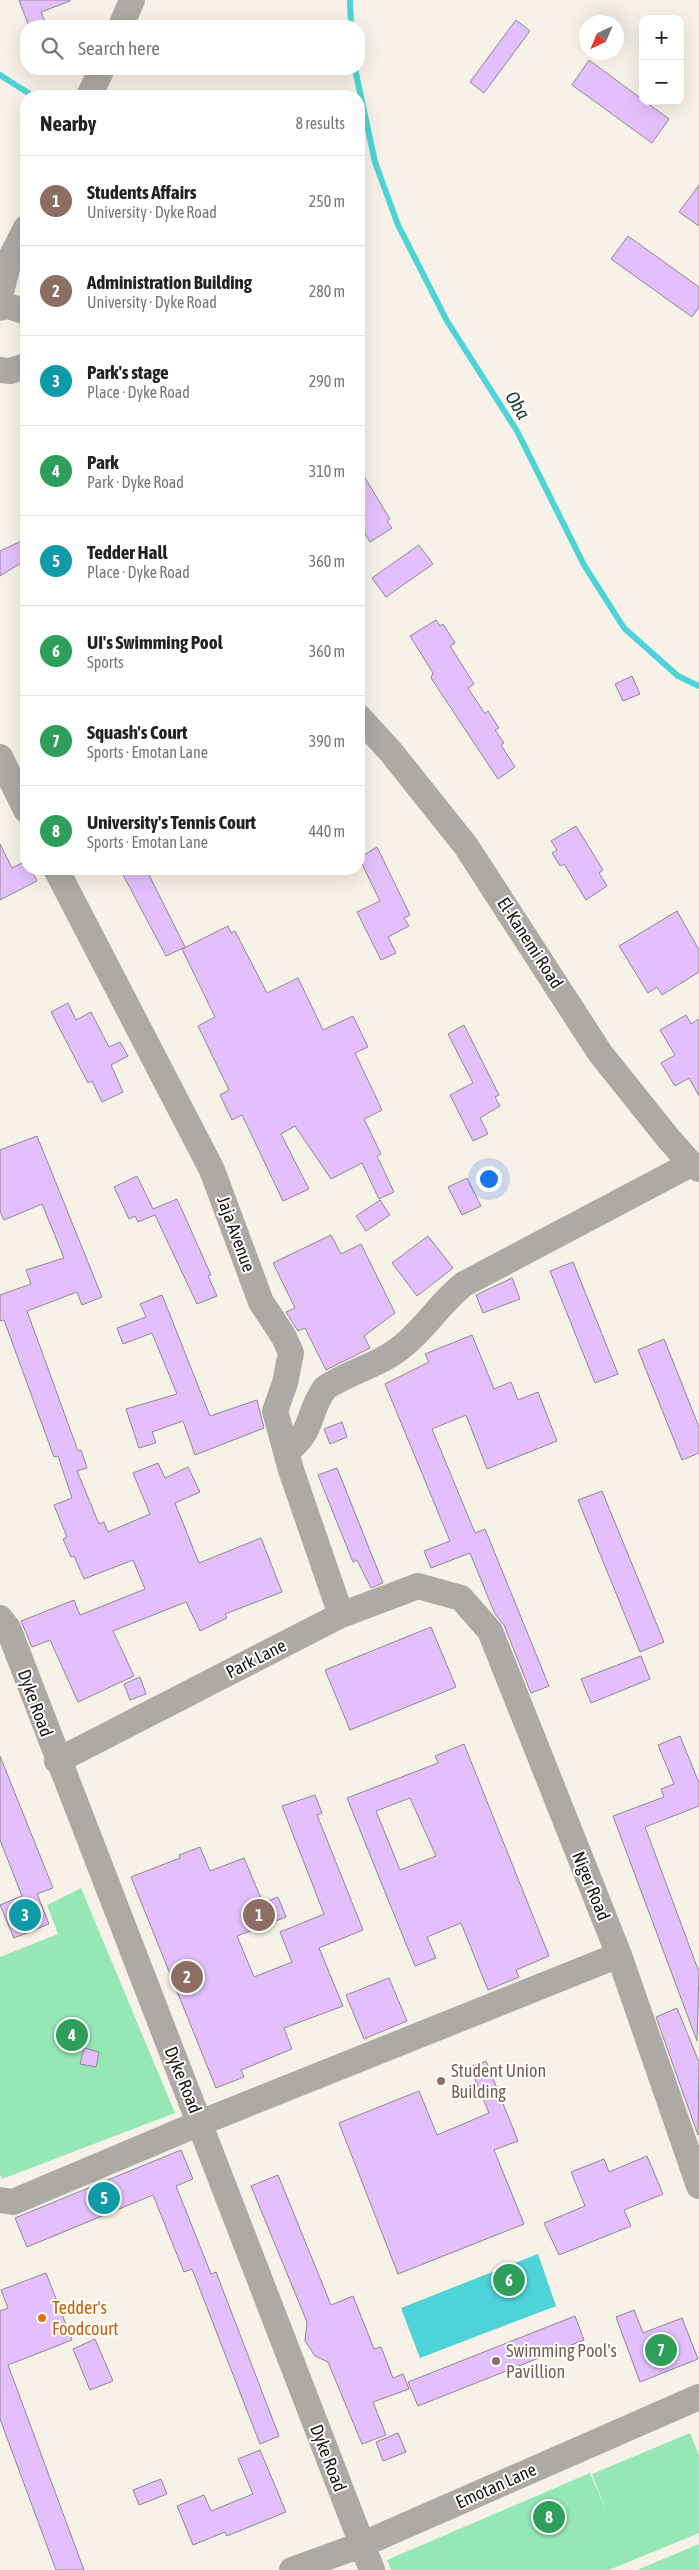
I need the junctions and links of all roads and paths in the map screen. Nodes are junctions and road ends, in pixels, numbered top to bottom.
1 (132, 0) edge
2 (124, 20) edge
3 (99, 75) edge
4 (92, 90) edge
5 (20, 241) edge
6 (0, 296) edge
7 (0, 308) edge
8 (20, 310) edge
9 (365, 725) edge
10 (0, 757) edge
11 (20, 798) edge
12 (59, 875) edge
13 (695, 1167) edge
14 (286, 1452) junction
15 (461, 1598) joint
16 (341, 1615) junction
17 (0, 1618) edge
18 (57, 1761) junction
19 (618, 1955) junction
20 (200, 2123) junction
21 (699, 2186) edge
22 (0, 2200) edge
23 (699, 2398) edge
24 (361, 2545) junction
25 (292, 2570) edge
26 (372, 2570) edge

1 - 2 street
3 - 4 street
5 - 6 street
7 - 8 street
9 - 13 street, El-Kanemi Road
10 - 11 street
12 - 14 street, Jaja Avenue
13 - 14 street
14 - 16 street, Jaja Avenue
15 - 16 street, Park Lane
15 - 19 street, Niger Road
16 - 18 street, Park Lane
17 - 18 street, Dyke Road
18 - 20 street, Dyke Road
19 - 20 street
19 - 21 street, Niger Road
20 - 22 street
20 - 24 street, Dyke Road
23 - 24 street, Emotan Lane
24 - 25 street, Emotan Lane
24 - 26 street, Dyke Road

